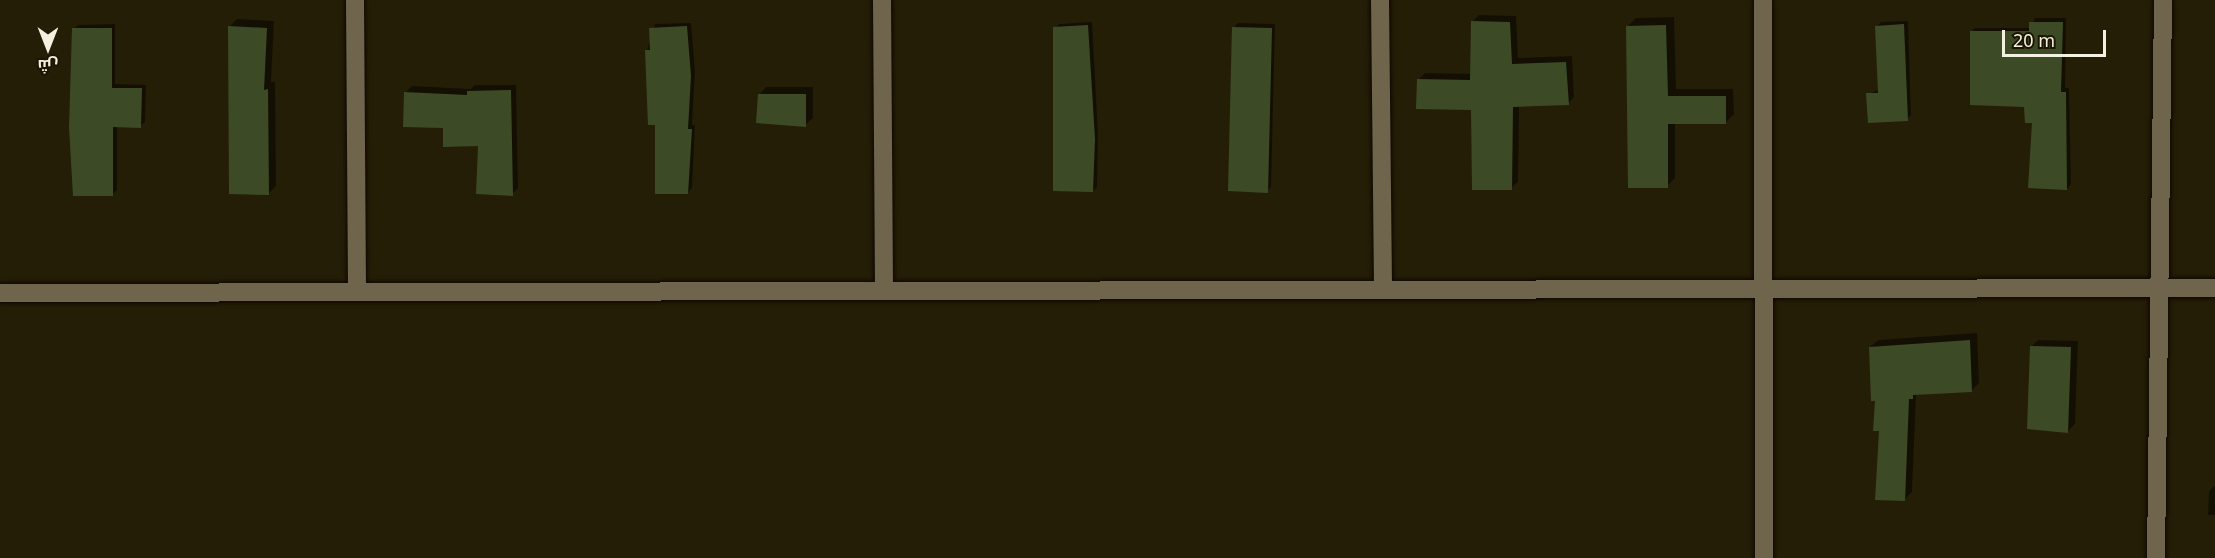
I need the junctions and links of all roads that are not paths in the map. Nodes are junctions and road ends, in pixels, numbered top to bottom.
1 (355, 0) edge
2 (882, 0) edge
3 (1380, 0) edge
4 (1763, 0) edge
5 (2163, 0) edge
6 (2159, 288) junction
7 (2215, 288) edge
8 (1764, 289) junction
9 (1383, 290) junction
10 (884, 291) junction
11 (357, 292) junction
12 (0, 293) edge
13 (1764, 558) edge
14 (2156, 558) edge

1 - 11 street
2 - 10 street
3 - 9 street
4 - 8 street
5 - 6 street
6 - 7 street
6 - 8 street
6 - 14 street
8 - 9 street
8 - 13 street
9 - 10 street
10 - 11 street
11 - 12 street

